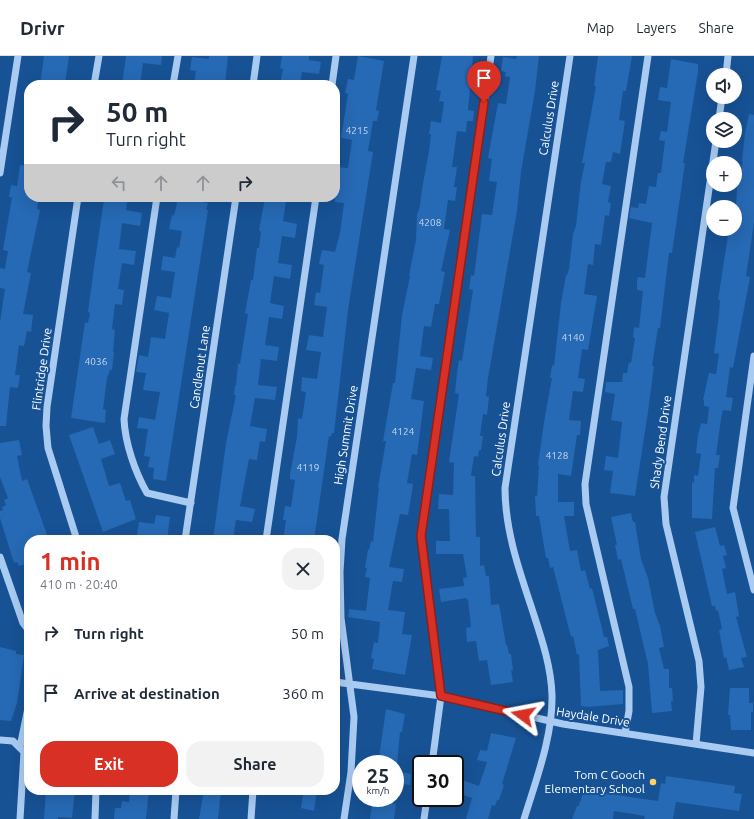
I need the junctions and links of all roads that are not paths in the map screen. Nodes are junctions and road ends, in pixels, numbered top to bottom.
1 (18, 56) edge
2 (99, 56) edge
3 (178, 56) edge
4 (257, 56) edge
5 (336, 56) edge
6 (414, 56) edge
7 (491, 56) edge
8 (570, 56) edge
9 (648, 56) edge
10 (728, 56) edge
11 (727, 68) edge
12 (95, 80) edge
13 (174, 80) edge
14 (253, 80) edge
15 (333, 80) edge
16 (715, 148) edge
17 (0, 173) edge
18 (77, 202) edge
19 (156, 202) edge
20 (235, 202) edge
21 (315, 202) edge
22 (754, 356) edge
23 (191, 503) junction
24 (75, 535) edge
25 (186, 535) edge
26 (267, 535) edge
27 (0, 557) edge
28 (754, 590) edge
29 (24, 624) edge
30 (340, 683) edge
31 (349, 684) junction
32 (441, 696) junction
33 (550, 721) junction
34 (24, 727) edge
35 (625, 733) junction
36 (0, 740) edge
37 (696, 744) junction
38 (20, 746) junction
39 (24, 752) edge
40 (754, 753) edge
41 (433, 755) edge
42 (24, 774) edge
43 (96, 795) edge
44 (176, 795) edge
45 (253, 795) edge
46 (426, 807) edge
47 (20, 819) edge
48 (95, 819) edge
49 (174, 819) edge
50 (251, 819) edge
51 (344, 819) edge
52 (424, 819) edge
53 (524, 819) edge

1 - 17 street
2 - 12 street
3 - 13 street
4 - 14 street
5 - 15 street
6 - 31 street, High Summit Drive
7 - 32 street
8 - 33 street, Calculus Drive
9 - 35 street
10 - 11 street
16 - 37 street, Shady Bend Drive
18 - 24 street, Flintridge Drive
19 - 23 street
20 - 23 street, Candlenut Lane
21 - 26 street
22 - 28 street
23 - 25 street, Candlenut Lane
27 - 29 street
30 - 31 street, Haydale Drive
31 - 32 street, Haydale Drive
31 - 51 street, High Summit Drive
32 - 33 street, Haydale Drive
32 - 41 street
33 - 35 street, Haydale Drive
33 - 53 street, Calculus Drive
34 - 38 street
35 - 37 street, Haydale Drive
36 - 38 street
37 - 40 street, Haydale Drive
38 - 39 street
42 - 47 street
43 - 48 street
44 - 49 street
45 - 50 street
46 - 52 street

